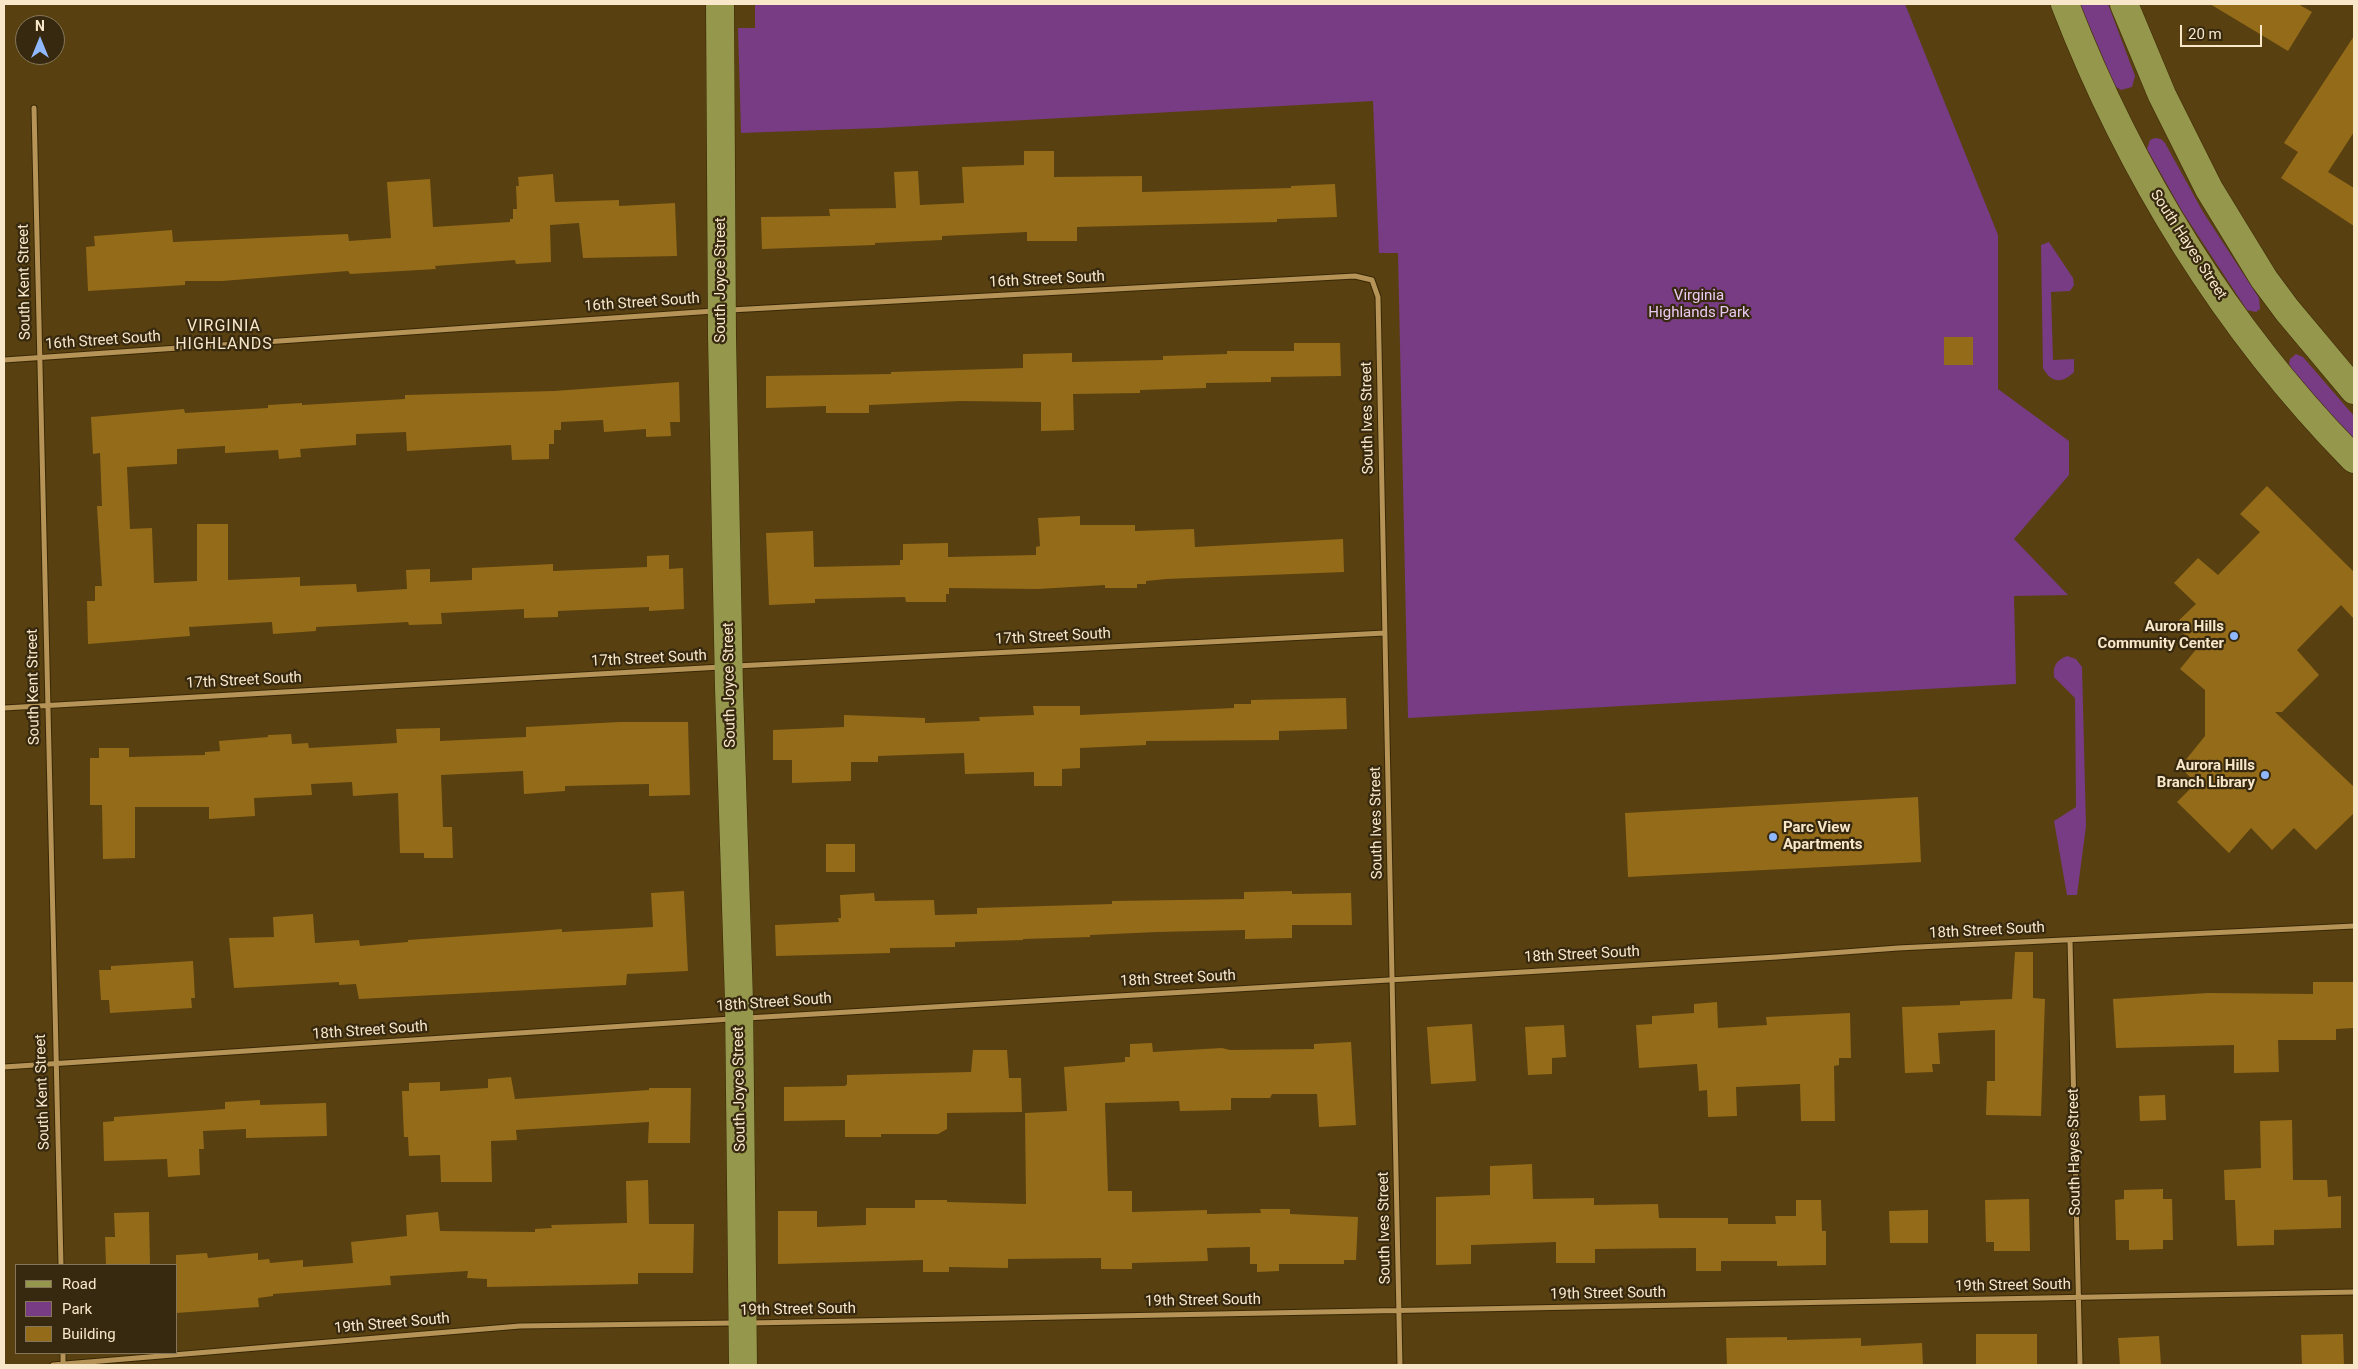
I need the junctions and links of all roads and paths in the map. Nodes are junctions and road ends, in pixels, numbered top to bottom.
1 (720, 4) edge
2 (2065, 4) edge
3 (2124, 4) edge
4 (34, 108) dead end
5 (1372, 280) joint
6 (721, 311) junction
7 (39, 358) junction
8 (4, 360) edge
9 (2354, 390) edge
10 (2354, 459) edge
11 (1385, 633) junction
12 (729, 667) junction
13 (46, 705) junction
14 (4, 708) edge
15 (2354, 926) edge
16 (2070, 940) junction
17 (1393, 979) junction
18 (739, 1019) junction
19 (55, 1065) junction
20 (4, 1067) edge
21 (61, 1264) edge
22 (2354, 1292) edge
23 (2078, 1297) junction
24 (1399, 1311) junction
25 (742, 1323) junction
26 (53, 1365) edge
27 (64, 1365) edge
28 (743, 1365) edge
29 (1400, 1365) edge
30 (2080, 1365) edge

1 - 6 street, South Joyce Street
2 - 10 street, South Hayes Street
3 - 9 street
4 - 7 street, South Kent Street
5 - 6 street, 16th Street South
5 - 11 street, South Ives Street
6 - 7 street, 16th Street South
6 - 12 street, South Joyce Street
7 - 8 street, 16th Street South
7 - 13 street, South Kent Street
11 - 12 street, 17th Street South
11 - 17 street, South Ives Street
12 - 13 street, 17th Street South
12 - 18 street, South Joyce Street
13 - 14 street, 17th Street South
13 - 19 street, South Kent Street
15 - 16 street, 18th Street South
16 - 17 street, 18th Street South
16 - 23 street, South Hayes Street
17 - 18 street, 18th Street South
17 - 24 street, South Ives Street
18 - 19 street, 18th Street South
18 - 25 street, South Joyce Street
19 - 20 street, 18th Street South
19 - 21 street, South Kent Street
22 - 23 street, 19th Street South
23 - 24 street, 19th Street South
23 - 30 street, South Hayes Street
24 - 25 street, 19th Street South
24 - 29 street, South Ives Street
25 - 27 street, 19th Street South
25 - 28 street, South Joyce Street
26 - 27 street, 19th Street South

